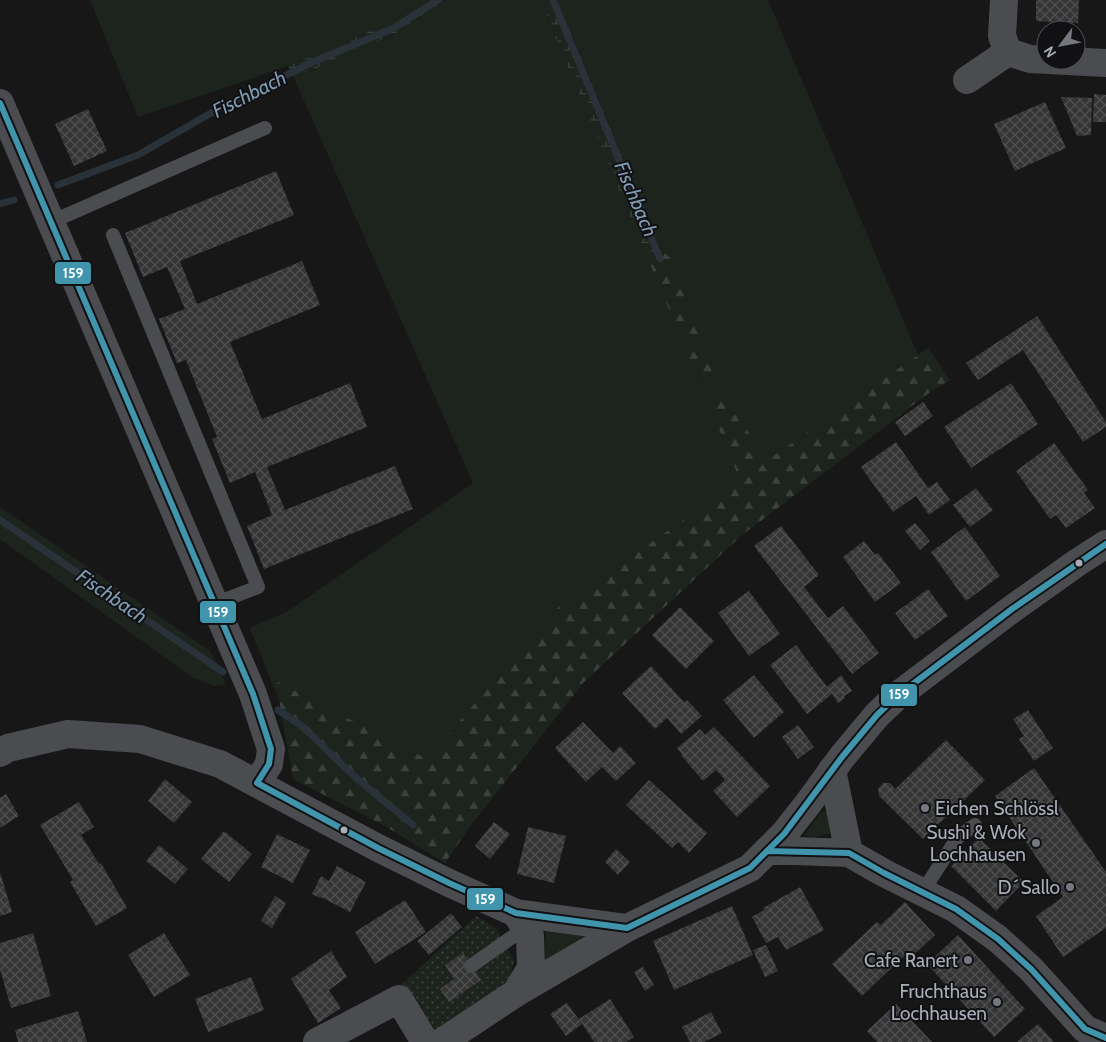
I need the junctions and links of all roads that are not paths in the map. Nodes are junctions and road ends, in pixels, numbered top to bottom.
1 (998, 5) edge
2 (1008, 52) junction
3 (1106, 63) edge
4 (967, 80) dead end
5 (0, 103) edge
6 (265, 128) dead end
7 (51, 222) junction
8 (113, 235) dead end
9 (1106, 544) edge
10 (214, 604) junction
11 (0, 753) edge
12 (832, 770) junction
13 (257, 783) junction
14 (975, 825) dead end
15 (767, 851) junction
16 (849, 853) junction
17 (922, 892) junction
18 (520, 920) junction
19 (627, 928) junction
20 (472, 966) dead end
21 (516, 992) junction
22 (1106, 1038) edge
23 (317, 1042) edge
24 (425, 1042) edge
25 (442, 1042) edge

1 - 2 street
2 - 3 street
2 - 4 street
5 - 7 street
6 - 7 lane
7 - 10 street
8 - 10 lane
9 - 12 street
10 - 13 street
11 - 13 street
12 - 15 street
12 - 16 street
13 - 18 street
14 - 17 lane
15 - 16 street
15 - 19 street
16 - 17 street
17 - 22 street
18 - 19 street
18 - 20 lane
18 - 21 street
19 - 21 street
21 - 25 street
23 - 24 street

